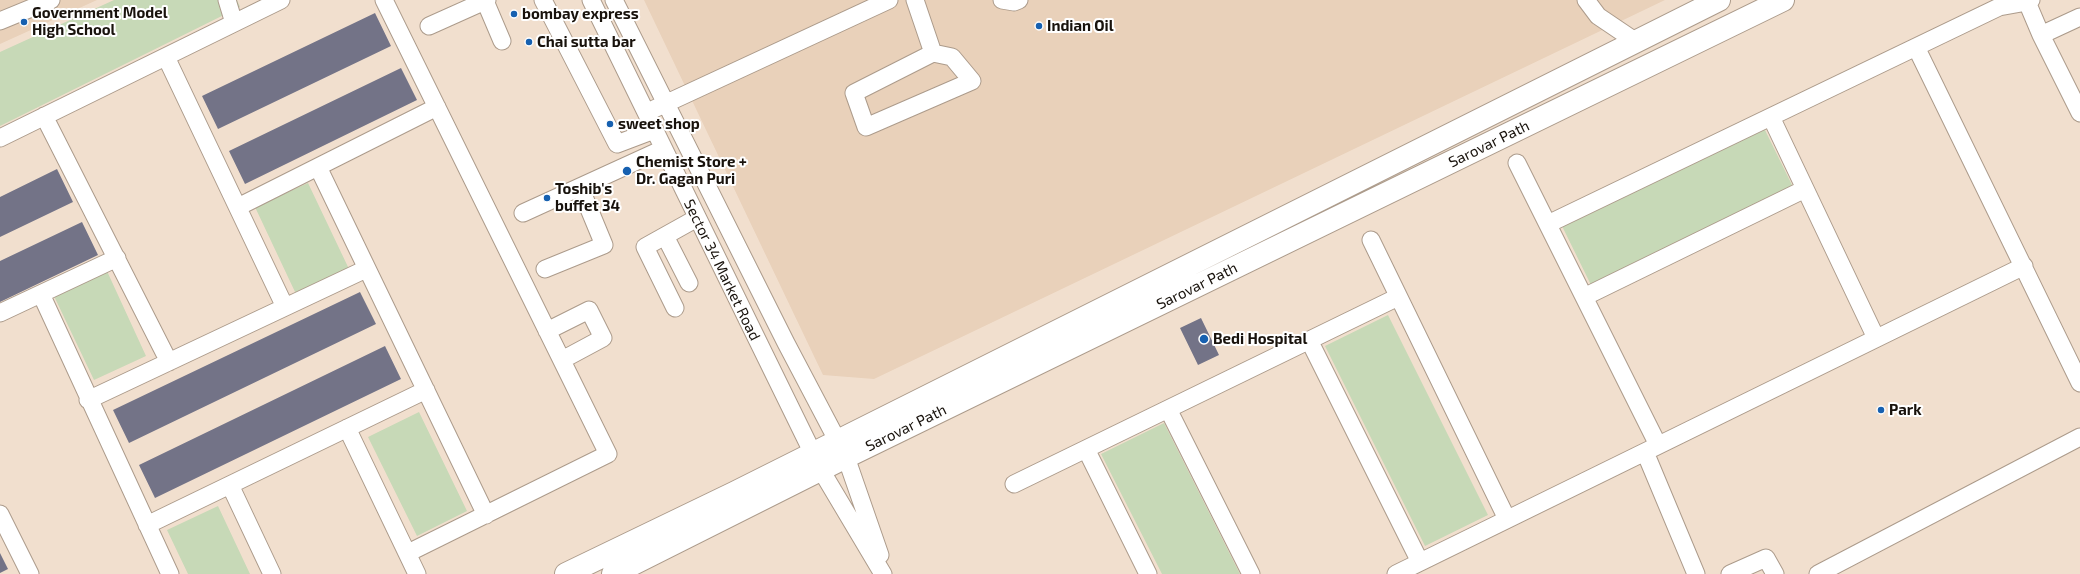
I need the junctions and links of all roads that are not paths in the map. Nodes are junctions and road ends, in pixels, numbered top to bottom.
1 (51, 0) edge
2 (227, 0) edge
3 (281, 0) edge
4 (384, 0) edge
5 (486, 0) edge
6 (543, 0) edge
7 (591, 0) edge
8 (614, 0) edge
9 (889, 0) edge
10 (915, 0) edge
11 (1002, 0) edge
12 (1020, 0) edge
13 (1586, 0) edge
14 (1719, 0) edge
15 (1783, 0) edge
16 (2029, 1) edge
17 (262, 4) edge
18 (2080, 17) edge
19 (0, 21) edge
20 (234, 24) junction
21 (429, 26) dead end
22 (2041, 35) junction
23 (1635, 40) junction
24 (502, 42) dead end
25 (1916, 47) junction
26 (933, 53) junction
27 (166, 56) junction
28 (665, 104) junction
29 (437, 107) junction
30 (645, 113) junction
31 (2080, 113) edge
32 (44, 116) junction
33 (1771, 117) junction
34 (654, 130) junction
35 (0, 138) edge
36 (663, 149) junction
37 (1517, 163) dead end
38 (318, 167) junction
39 (580, 187) junction
40 (1805, 189) junction
41 (238, 207) junction
42 (523, 213) dead end
43 (697, 218) junction
44 (1548, 224) junction
45 (666, 236) junction
46 (1371, 240) dead end
47 (117, 258) junction
48 (2024, 266) junction
49 (366, 269) junction
50 (545, 269) dead end
51 (689, 283) dead end
52 (41, 294) junction
53 (1398, 297) junction
54 (1584, 297) junction
55 (285, 307) junction
56 (675, 308) dead end
57 (0, 313) edge
58 (547, 331) junction
59 (1876, 338) junction
60 (1310, 340) junction
61 (562, 360) junction
62 (169, 362) junction
63 (2080, 383) edge
64 (426, 390) junction
65 (88, 400) junction
66 (1168, 409) junction
67 (347, 428) junction
68 (2080, 436) edge
69 (842, 448) junction
70 (1086, 449) junction
71 (1651, 449) junction
72 (817, 461) junction
73 (1014, 484) dead end
74 (230, 485) junction
75 (0, 514) edge
76 (486, 515) junction
77 (1507, 519) junction
78 (147, 525) junction
79 (408, 553) junction
80 (1420, 562) junction
81 (30, 574) edge
82 (170, 574) edge
83 (272, 574) edge
84 (417, 574) edge
85 (566, 574) edge
86 (613, 574) edge
87 (883, 574) edge
88 (886, 574) edge
89 (1148, 574) edge
90 (1251, 574) edge
91 (1396, 574) edge
92 (1696, 574) edge
93 (1730, 574) edge
94 (1775, 574) edge
95 (1818, 574) edge

1 - 19 street
2 - 20 street
3 - 17 street
4 - 29 street
5 - 21 street
5 - 24 street
6 - 34 street
7 - 30 street, Sector 34 Market Road
8 - 28 street
9 - 28 street
10 - 26 street
11 - 12 street
13 - 23 street
14 - 23 main road, Sarovar Path
15 - 69 main road, Sarovar Path
16 - 22 street
16 - 25 street
17 - 20 street
18 - 22 street
20 - 27 street
22 - 31 street
23 - 69 main road, Sarovar Path
25 - 33 street
25 - 48 street
26 - 26 street
27 - 32 street
27 - 41 street
28 - 30 street
28 - 69 street
29 - 38 street
29 - 58 street
30 - 34 street, Sector 34 Market Road
32 - 35 street
32 - 47 street
33 - 40 street
33 - 44 street
34 - 36 street, Sector 34 Market Road
36 - 39 street
36 - 43 street, Sector 34 Market Road
37 - 44 street
38 - 41 street
38 - 49 street
39 - 42 street
39 - 50 street
40 - 54 street
40 - 59 street
41 - 55 street
43 - 45 street
43 - 72 street, Sector 34 Market Road
44 - 54 street
45 - 51 street
45 - 56 street
46 - 53 street
47 - 52 street
47 - 62 street
48 - 59 street
48 - 63 street
49 - 55 street
49 - 64 street
52 - 57 street
52 - 65 street
53 - 60 street
53 - 77 street
54 - 71 street
55 - 62 street
58 - 61 street
58 - 61 street
59 - 71 street
60 - 66 street
60 - 80 street
61 - 76 street
62 - 65 street
64 - 67 street
64 - 76 street
65 - 78 street
66 - 70 street
66 - 90 street
67 - 74 street
67 - 79 street
68 - 95 street
69 - 72 main road, Sarovar Path
69 - 88 street
70 - 73 street
70 - 89 street
71 - 77 street
71 - 92 street
72 - 85 main road, Sarovar Path
72 - 86 main road, Sarovar Path
72 - 87 street, Sector 34 Market Road
74 - 78 street
74 - 83 street
75 - 81 street
76 - 79 street
77 - 80 street
78 - 82 street
79 - 84 street
80 - 91 street
93 - 94 street

